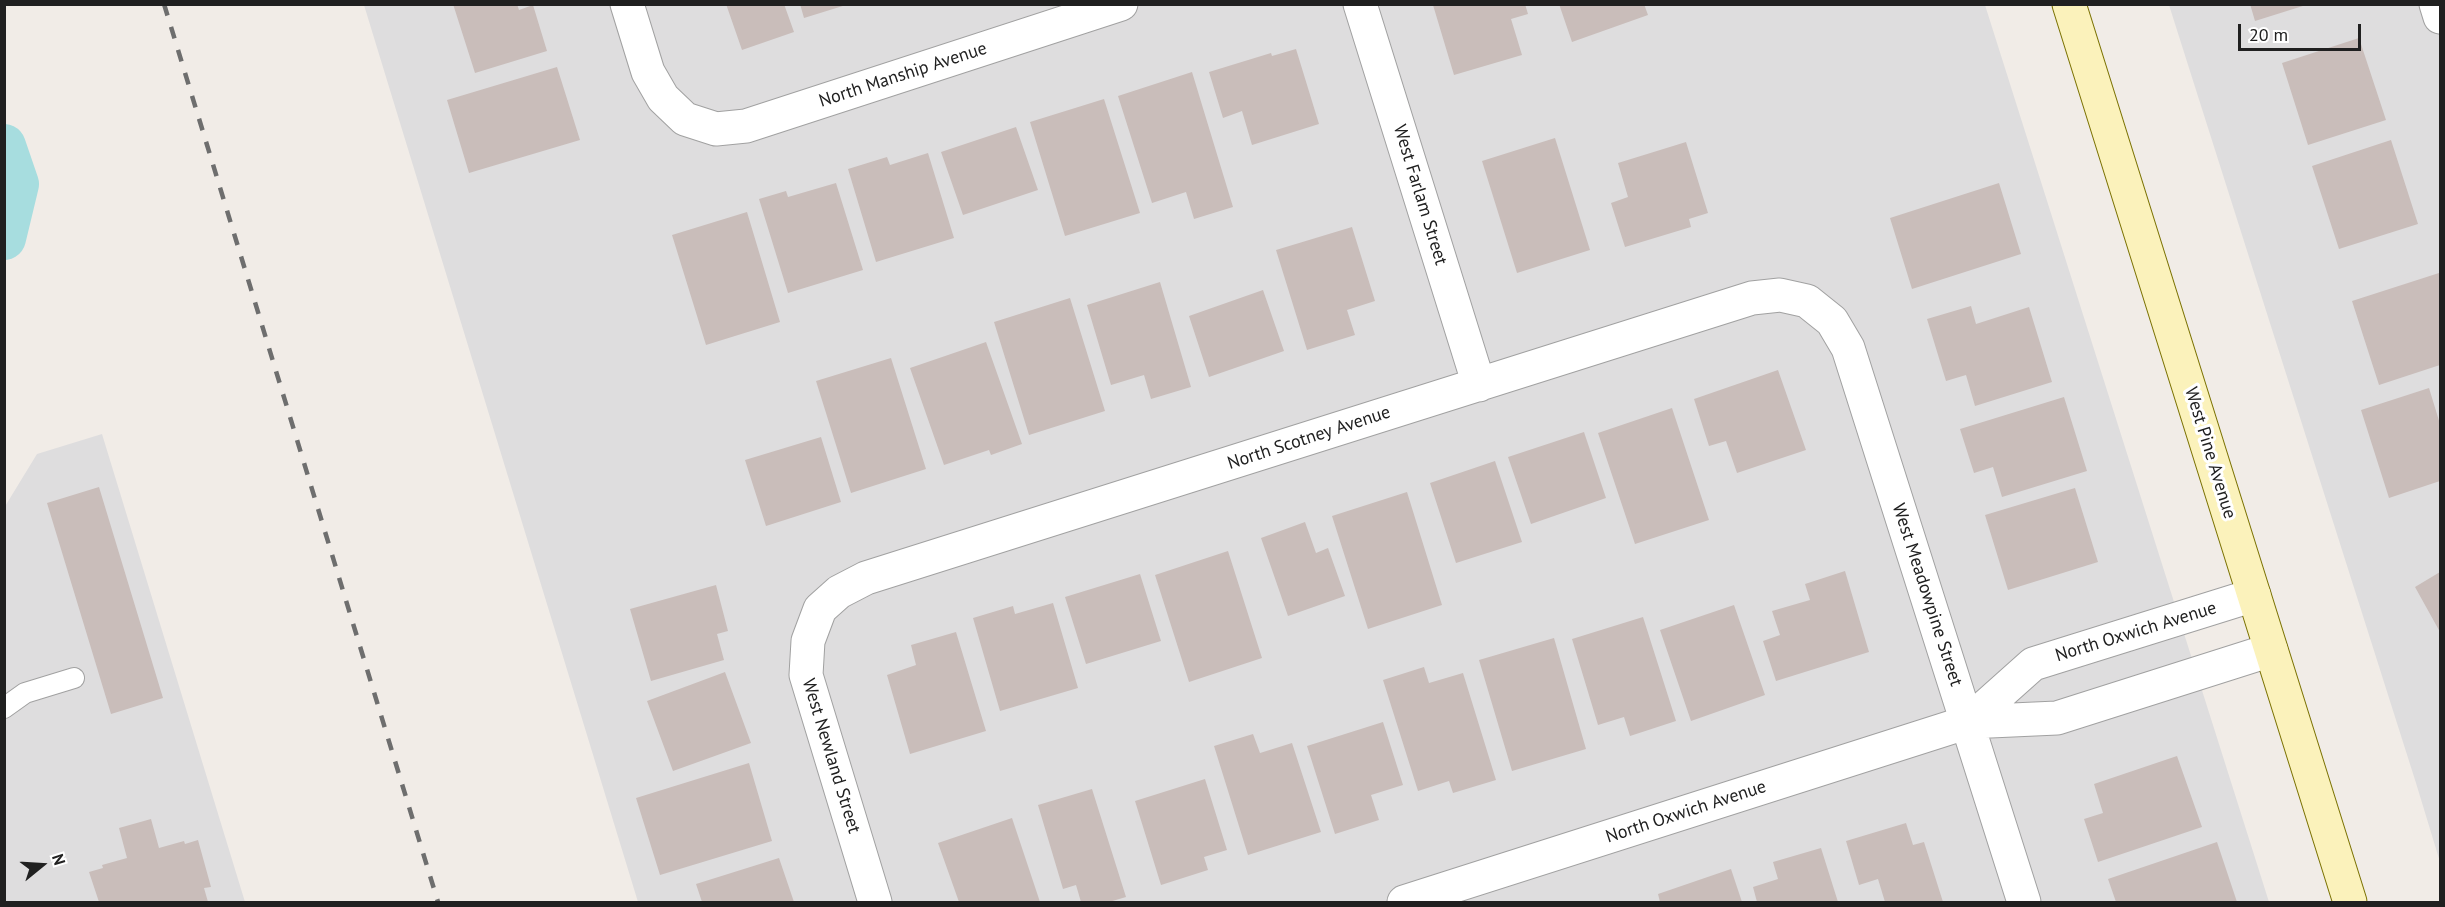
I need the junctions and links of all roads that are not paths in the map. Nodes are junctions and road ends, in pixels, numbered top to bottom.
1 (627, 4) edge
2 (1121, 4) edge
3 (1360, 4) edge
4 (2069, 4) edge
5 (2436, 4) edge
6 (2440, 17) edge
7 (1808, 301) joint
8 (1479, 385) junction
9 (2253, 595) junction
10 (820, 609) joint
11 (2271, 650) junction
12 (74, 678) dead end
13 (4, 708) edge
14 (1968, 722) junction
15 (876, 903) edge
16 (1404, 903) edge
17 (2024, 903) edge
18 (2350, 903) edge

1 - 2 street, North Manship Avenue
3 - 8 street, West Farlam Street
4 - 9 street, West Pine Avenue
5 - 6 street
7 - 8 street, North Scotney Avenue
7 - 14 street, West Meadowpine Street
8 - 10 street, North Scotney Avenue
9 - 11 street, West Pine Avenue
9 - 14 street, North Oxwich Avenue
10 - 15 street, West Newland Street
11 - 14 street, North Oxwich Avenue
11 - 18 street, West Pine Avenue
12 - 13 lane
14 - 16 street, North Oxwich Avenue
14 - 17 street, West Meadowpine Street

